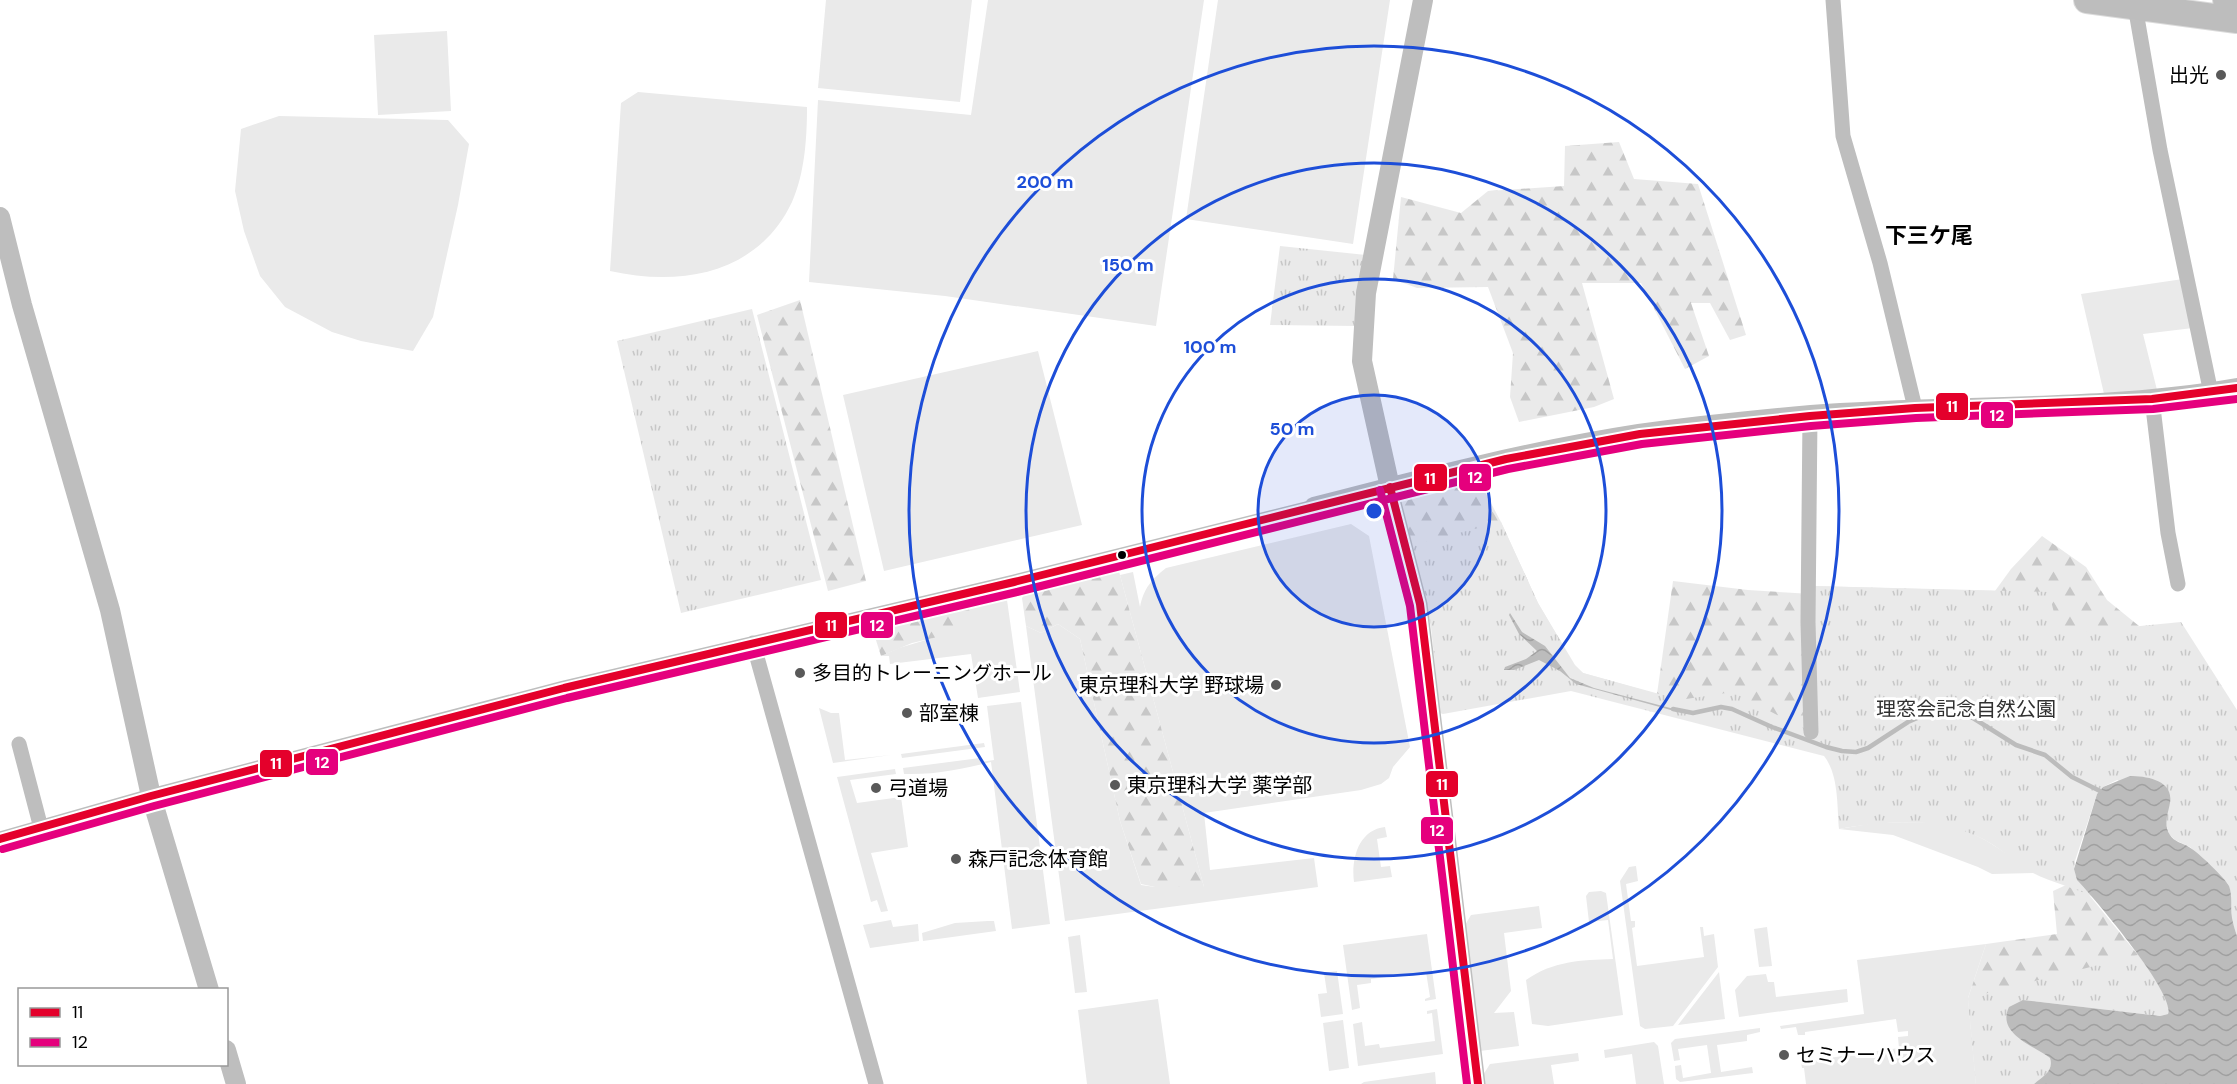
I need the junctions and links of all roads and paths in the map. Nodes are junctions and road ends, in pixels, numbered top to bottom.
1 (1423, 0) edge
2 (1833, 0) edge
3 (2087, 0) edge
4 (2226, 0) edge
5 (2237, 2) edge
6 (2134, 3) edge
7 (2237, 20) edge
8 (0, 217) edge
9 (2237, 388) edge
10 (2211, 393) junction
11 (2152, 399) junction
12 (1915, 408) junction
13 (1810, 416) junction
14 (1390, 487) junction
15 (1314, 507) joint
16 (2178, 584) dead end
17 (753, 643) junction
18 (1811, 732) dead end
19 (19, 744) dead end
20 (151, 796) junction
21 (41, 828) junction
22 (0, 839) edge
23 (208, 988) edge
24 (228, 1057) edge
25 (236, 1084) edge
26 (876, 1084) edge
27 (1478, 1084) edge

1 - 14 street
2 - 12 street
3 - 6 highway
4 - 5 highway
6 - 7 highway
6 - 10 street
8 - 20 street
9 - 10 street
10 - 11 street
11 - 12 street
11 - 16 street
12 - 13 street
13 - 14 street
13 - 18 street
14 - 15 street
14 - 27 street
15 - 17 street
17 - 20 street
17 - 26 street
19 - 21 street
20 - 21 street
20 - 23 street
21 - 22 street
24 - 25 street

